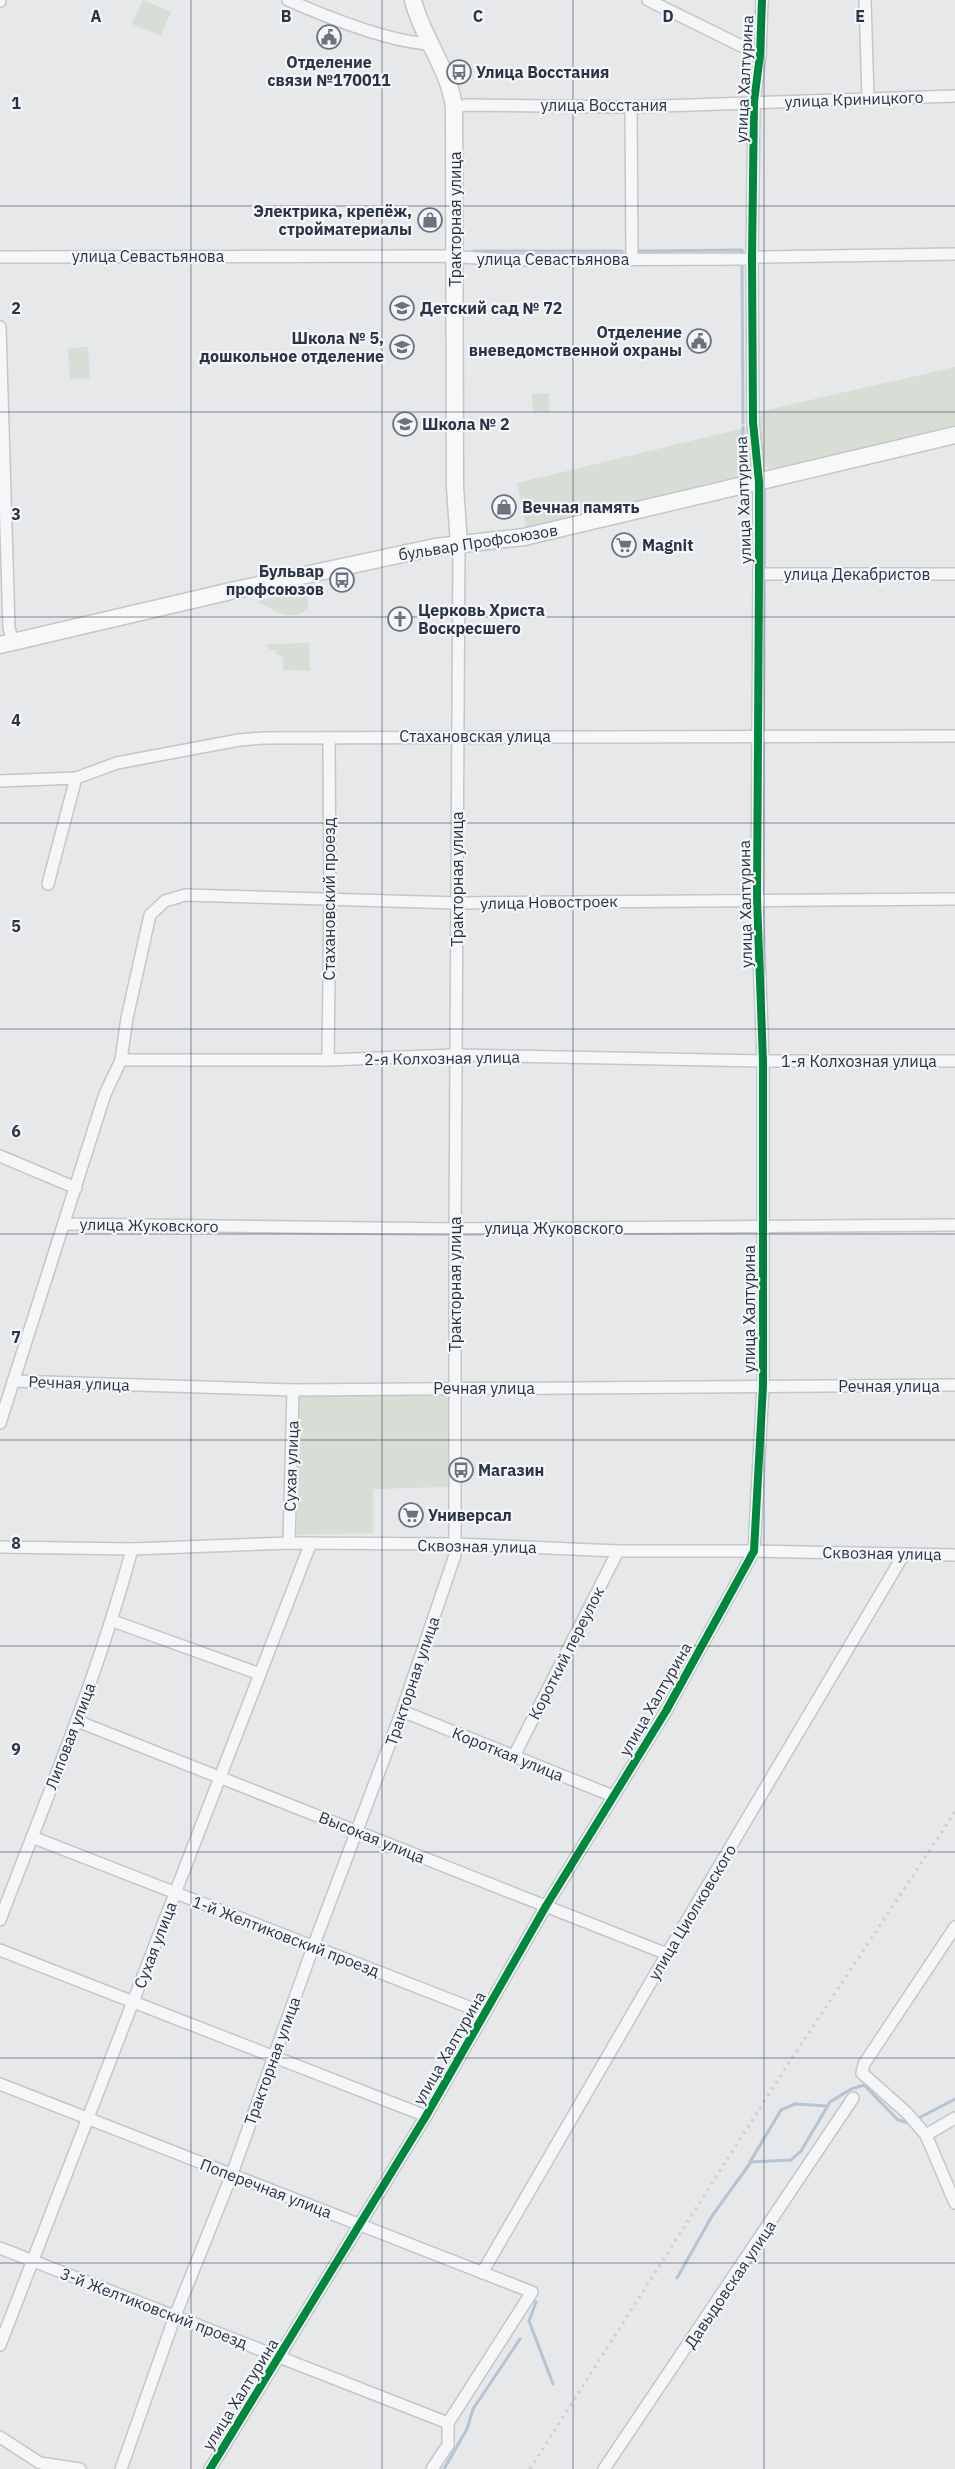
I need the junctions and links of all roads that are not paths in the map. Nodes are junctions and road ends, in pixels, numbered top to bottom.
1 (288, 0) edge
2 (413, 0) edge
3 (648, 0) edge
4 (762, 0) edge
5 (865, 0) edge
6 (430, 44) junction
7 (760, 55) junction
8 (955, 96) edge
9 (868, 98) junction
10 (754, 102) junction
11 (631, 106) junction
12 (454, 108) junction
13 (955, 254) edge
14 (454, 256) junction
15 (0, 257) edge
16 (632, 259) junction
17 (752, 259) junction
18 (0, 327) edge
19 (955, 435) edge
20 (758, 482) junction
21 (459, 544) junction
22 (760, 574) junction
23 (955, 574) edge
24 (7, 643) edge
25 (457, 736) junction
26 (955, 736) edge
27 (759, 737) junction
28 (329, 738) junction
29 (76, 778) junction
30 (0, 780) edge
31 (48, 884) dead end
32 (330, 898) junction
33 (955, 899) edge
34 (757, 900) junction
35 (458, 903) junction
36 (456, 1055) junction
37 (121, 1060) junction
38 (328, 1060) junction
39 (763, 1061) junction
40 (955, 1061) edge
41 (0, 1156) edge
42 (76, 1188) junction
43 (64, 1224) junction
44 (955, 1225) edge
45 (763, 1228) junction
46 (455, 1229) junction
47 (13, 1381) junction
48 (955, 1385) edge
49 (763, 1386) junction
50 (456, 1388) junction
51 (293, 1390) junction
52 (0, 1424) edge
53 (289, 1543) junction
54 (456, 1544) junction
55 (310, 1545) junction
56 (0, 1547) edge
57 (132, 1549) junction
58 (618, 1551) junction
59 (754, 1551) junction
60 (904, 1554) junction
61 (955, 1555) edge
62 (113, 1621) junction
63 (260, 1674) junction
64 (402, 1711) junction
65 (77, 1721) junction
66 (514, 1756) junction
67 (220, 1777) junction
68 (613, 1796) junction
69 (358, 1832) junction
70 (32, 1837) junction
71 (175, 1893) junction
72 (546, 1906) junction
73 (0, 1920) edge
74 (955, 1927) edge
75 (313, 1946) junction
76 (0, 1950) edge
77 (667, 1954) junction
78 (133, 2002) junction
79 (484, 2013) junction
80 (274, 2057) junction
81 (0, 2084) edge
82 (853, 2098) dead end
83 (426, 2116) junction
84 (88, 2118) junction
85 (955, 2118) edge
86 (926, 2135) junction
87 (232, 2174) junction
88 (955, 2203) edge
89 (359, 2224) junction
90 (0, 2248) edge
91 (33, 2260) junction
92 (482, 2273) junction
93 (175, 2316) junction
94 (0, 2345) edge
95 (279, 2357) junction
96 (448, 2423) junction
97 (0, 2437) edge
98 (80, 2469) edge
99 (119, 2469) edge
100 (210, 2469) edge
101 (432, 2469) edge
102 (604, 2469) edge

1 - 6 street
2 - 6 main road, Тракторная улица
3 - 7 street
4 - 7 street, улица Халтурина
5 - 9 street
6 - 12 main road, Тракторная улица
7 - 10 street, улица Халтурина
8 - 9 street, улица Криницкого
9 - 10 street, улица Криницкого
10 - 11 street, улица Восстания
10 - 17 street, улица Халтурина
11 - 12 street, улица Восстания
11 - 16 street
12 - 14 main road, Тракторная улица
13 - 17 street, улица Севастьянова
14 - 15 street, улица Севастьянова
14 - 16 street, улица Севастьянова
14 - 21 main road, Тракторная улица
16 - 17 street, улица Севастьянова
17 - 20 street, улица Халтурина
18 - 24 street
19 - 20 main road, бульвар Профсоюзов
20 - 21 main road, бульвар Профсоюзов
20 - 22 street, улица Халтурина
21 - 24 main road, бульвар Профсоюзов
21 - 25 street, Тракторная улица
22 - 23 street, улица Декабристов
22 - 27 street, улица Халтурина
25 - 27 street, Стахановская улица
25 - 28 street, Стахановская улица
25 - 35 street, Тракторная улица
26 - 27 street, Стахановская улица
27 - 34 street, улица Халтурина
28 - 29 street, Стахановская улица
28 - 32 street, Стахановский проезд
29 - 30 street, Стахановская улица
29 - 31 street
32 - 35 street, улица Новостроек
32 - 37 street, улица Новостроек
32 - 38 street, Стахановский проезд
33 - 34 street, улица Новостроек
34 - 35 street, улица Новостроек
34 - 39 street, улица Халтурина
35 - 36 street, Тракторная улица
36 - 38 street, 2-я Колхозная улица
36 - 39 street, 2-я Колхозная улица
36 - 46 street, Тракторная улица
37 - 38 street, 2-я Колхозная улица
37 - 42 street
39 - 40 street, 1-я Колхозная улица
39 - 45 street, улица Халтурина
41 - 42 street
42 - 43 street
43 - 46 street, улица Жуковского
43 - 47 street
44 - 45 street, улица Жуковского
45 - 46 street, улица Жуковского
45 - 49 street, улица Халтурина
46 - 50 street, Тракторная улица
47 - 51 street, Речная улица
47 - 52 street
48 - 49 street, Речная улица
49 - 50 street, Речная улица
49 - 59 street, улица Халтурина
50 - 51 street, Речная улица
50 - 54 street, Тракторная улица
51 - 53 street, Сухая улица
53 - 55 street, Сквозная улица
53 - 57 street, Сквозная улица
54 - 55 street, Сквозная улица
54 - 58 street, Сквозная улица
54 - 64 street, Тракторная улица
55 - 63 street, Сухая улица
56 - 57 street, Сквозная улица
57 - 62 street, Липовая улица
58 - 59 street, Сквозная улица
58 - 66 street, Короткий переулок
59 - 60 street, Сквозная улица
59 - 68 street, улица Халтурина
60 - 61 street, Сквозная улица
60 - 77 street, улица Циолковского
62 - 63 street
62 - 65 street, Липовая улица
63 - 67 street, Сухая улица
64 - 66 street, Короткая улица
64 - 69 street, Тракторная улица
65 - 67 street, Высокая улица
65 - 70 street, Липовая улица
66 - 68 street, Короткая улица
67 - 69 street, Высокая улица
67 - 71 street, Сухая улица
68 - 72 street, улица Халтурина
69 - 72 street, Высокая улица
69 - 75 street, Тракторная улица
70 - 71 street, 1-й Желтиковский проезд
70 - 73 street, Липовая улица
71 - 75 street, 1-й Желтиковский проезд
71 - 78 street, Сухая улица
72 - 77 street, Высокая улица
72 - 79 street, улица Халтурина
74 - 86 street
75 - 79 street, 1-й Желтиковский проезд
75 - 80 street, Тракторная улица
76 - 78 street
77 - 92 street, улица Циолковского
78 - 80 street
78 - 84 street, Сухая улица
79 - 83 street, улица Халтурина
80 - 83 street
80 - 87 street, Тракторная улица
81 - 84 street, Поперечная улица
82 - 102 street, Давыдовская улица
83 - 89 street, улица Халтурина
84 - 87 street, Поперечная улица
84 - 91 street, Сухая улица
85 - 86 street
86 - 88 street
87 - 89 street, Поперечная улица
87 - 93 street, Тракторная улица
89 - 92 street, Поперечная улица
89 - 95 street, улица Халтурина
90 - 91 street, 3-й Желтиковский проезд
91 - 93 street, 3-й Желтиковский проезд
91 - 94 street, Сухая улица
92 - 96 street, Поперечная улица
93 - 95 street, 3-й Желтиковский проезд
93 - 99 street, Тракторная улица
95 - 96 street, 3-й Желтиковский проезд
95 - 100 street, улица Халтурина
96 - 101 street
97 - 98 street

